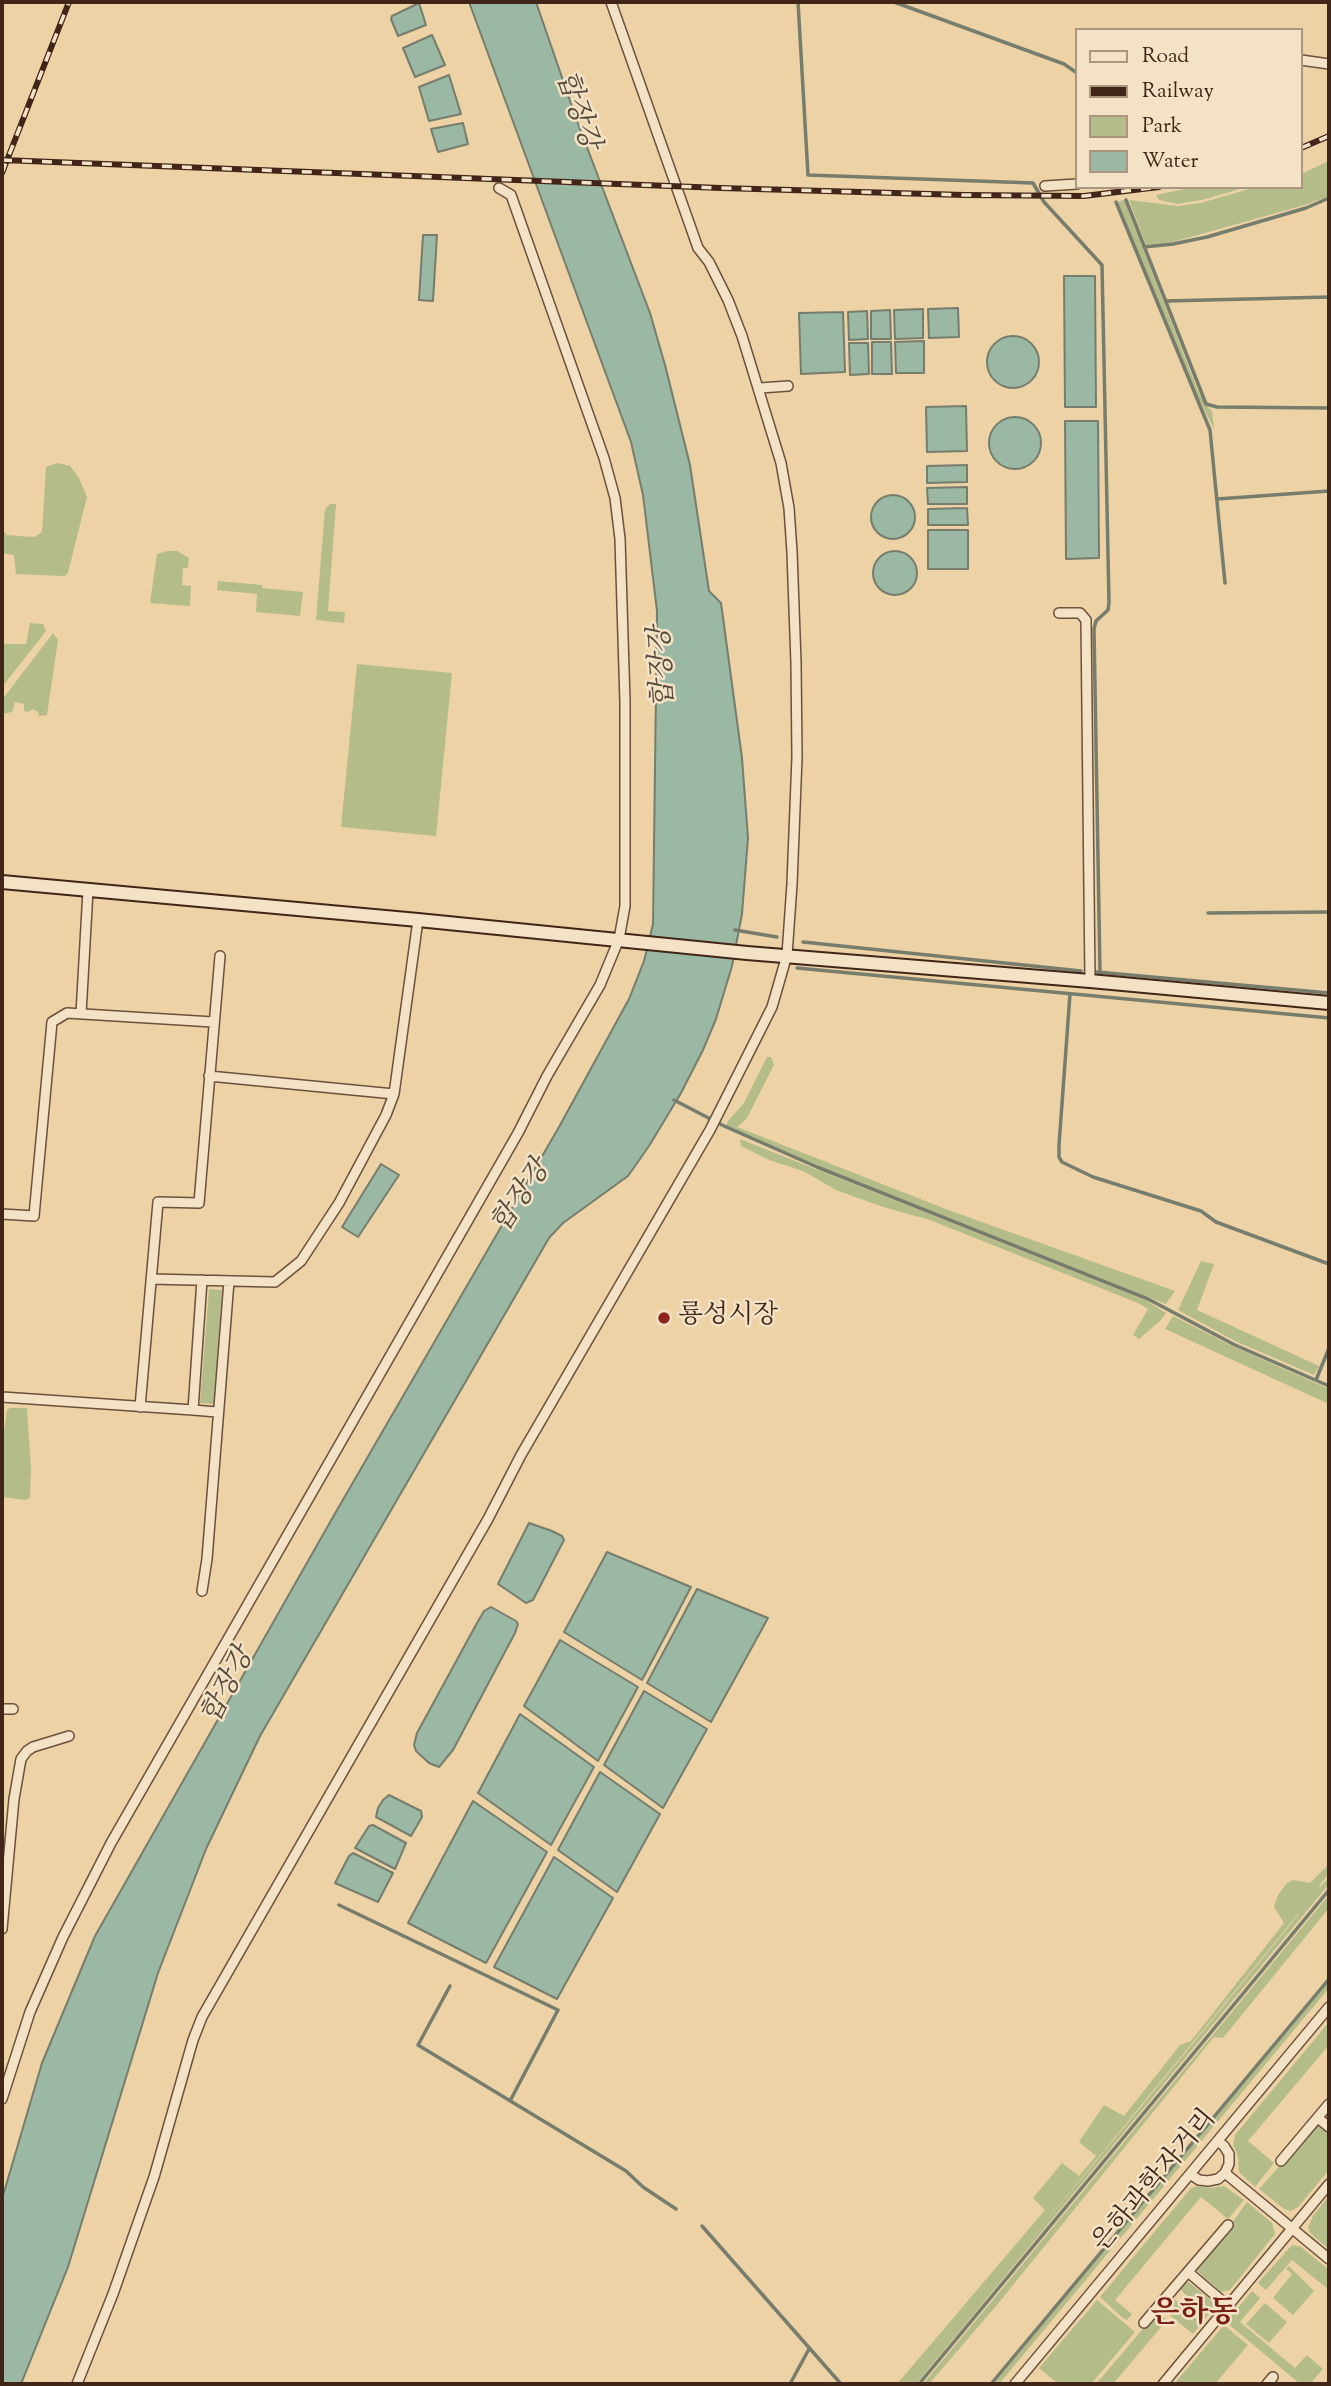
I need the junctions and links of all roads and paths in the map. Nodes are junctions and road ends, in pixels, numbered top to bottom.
1 (611, 2) edge
2 (1303, 60) edge
3 (1329, 64) edge
4 (1076, 184) edge
5 (1045, 186) dead end
6 (499, 188) dead end
7 (788, 386) dead end
8 (760, 388) junction
9 (1059, 613) dead end
10 (2, 882) edge
11 (88, 890) junction
12 (418, 920) junction
13 (625, 939) junction
14 (787, 955) junction
15 (220, 956) dead end
16 (1090, 981) junction
17 (1329, 1003) edge
18 (81, 1014) junction
19 (213, 1022) junction
20 (209, 1076) junction
21 (394, 1094) junction
22 (2, 1214) edge
23 (151, 1279) junction
24 (202, 1280) junction
25 (229, 1281) junction
26 (2, 1397) edge
27 (140, 1407) junction
28 (193, 1410) junction
29 (218, 1412) junction
30 (202, 1591) dead end
31 (2, 1709) edge
32 (13, 1709) dead end
33 (69, 1736) dead end
34 (4, 1873) edge
35 (2, 1929) edge
36 (1329, 2007) edge
37 (2, 2099) edge
38 (1329, 2104) edge
39 (1318, 2118) junction
40 (1329, 2127) edge
41 (1218, 2141) junction
42 (1281, 2161) dead end
43 (1225, 2173) junction
44 (1190, 2174) junction
45 (1329, 2184) edge
46 (1228, 2225) dead end
47 (1293, 2229) junction
48 (1329, 2259) edge
49 (1188, 2272) junction
50 (1228, 2306) junction
51 (1144, 2323) dead end
52 (77, 2384) edge
53 (1015, 2384) edge
54 (1163, 2384) edge

1 - 8 street
2 - 3 street
4 - 5 street
6 - 13 street
7 - 8 street
8 - 14 street
9 - 16 street
10 - 11 street
11 - 12 street
11 - 18 street
12 - 13 street
12 - 21 street
13 - 14 street
13 - 37 street
14 - 16 street
14 - 52 street
15 - 19 street
16 - 17 street
18 - 19 street
18 - 22 street
19 - 20 street
20 - 21 street
20 - 23 street
21 - 25 street
23 - 24 street
23 - 27 street
24 - 25 street
24 - 28 street
25 - 29 street
26 - 27 street
27 - 28 street
28 - 29 street
29 - 30 street
31 - 32 street
33 - 34 street
34 - 35 street
36 - 41 street, 은하과학자거리
38 - 39 street
39 - 40 street
39 - 42 street
41 - 43 street
41 - 44 street, 은하과학자거리
43 - 44 street
43 - 47 street
44 - 53 street, 은하과학자거리
45 - 47 street
46 - 49 street
47 - 48 street
47 - 50 street
49 - 50 street
49 - 51 street
50 - 54 street

